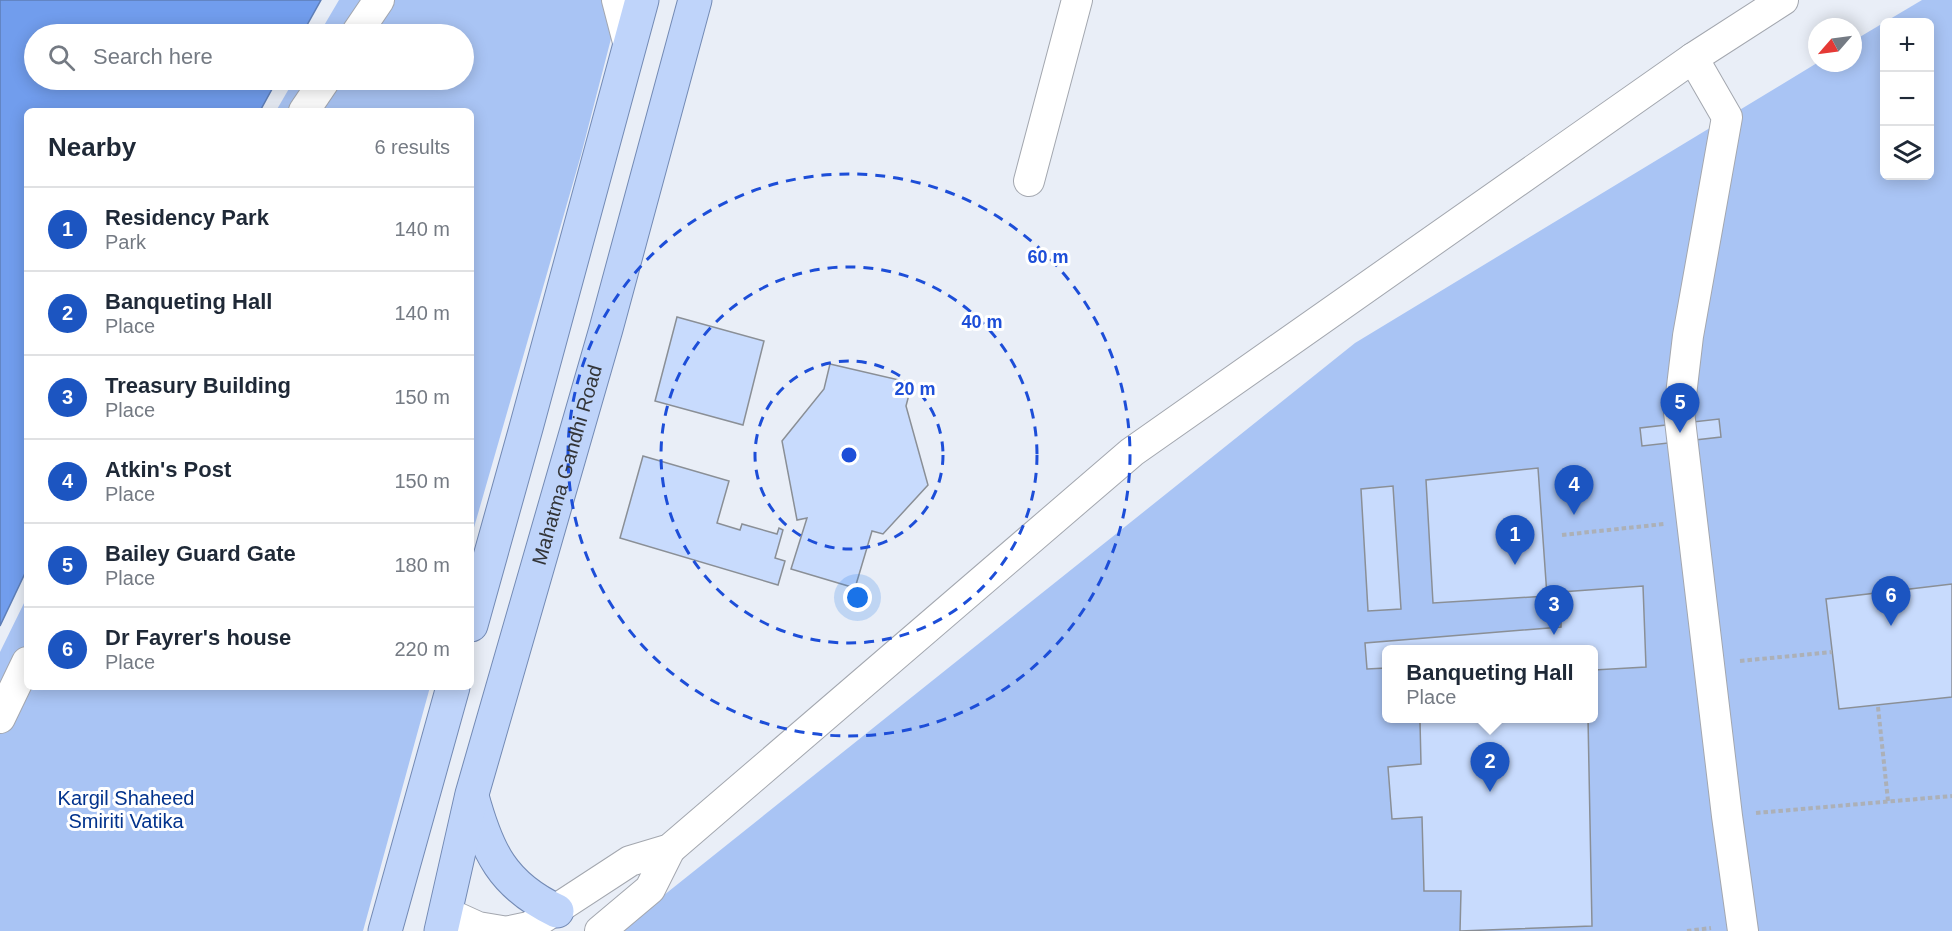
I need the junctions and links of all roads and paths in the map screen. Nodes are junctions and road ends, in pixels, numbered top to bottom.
1 (379, 0) edge
2 (617, 0) edge
3 (642, 0) edge
4 (695, 0) edge
5 (1077, 0) edge
6 (1783, 0) edge
7 (363, 24) edge
8 (629, 46) junction
9 (1693, 58) junction
10 (318, 90) edge
11 (306, 108) edge
12 (1029, 181) dead end
13 (1691, 520) junction
14 (1562, 535) dead end
15 (474, 614) edge
16 (1832, 652) dead end
17 (1739, 661) dead end
18 (24, 668) edge
19 (452, 690) edge
20 (1878, 706) dead end
21 (0, 718) edge
22 (472, 794) junction
23 (1952, 796) edge
24 (1888, 801) junction
25 (1727, 816) junction
26 (670, 849) junction
27 (556, 910) junction
28 (443, 921) edge
29 (385, 931) edge
30 (502, 931) edge
31 (510, 931) edge
32 (600, 931) edge
33 (1743, 931) edge

1 - 7 street
2 - 8 street
3 - 8 main road
4 - 22 main road, Mahatma Gandhi Road
5 - 12 street
6 - 9 street
8 - 15 main road
9 - 13 street
9 - 26 street
10 - 11 street
13 - 14 path
13 - 25 street
16 - 17 path
18 - 21 street
19 - 29 main road
20 - 24 path
22 - 27 main road
22 - 28 main road, Mahatma Gandhi Road
23 - 24 path
24 - 25 path
25 - 33 street
26 - 27 street
26 - 32 street
27 - 31 street
28 - 30 street

